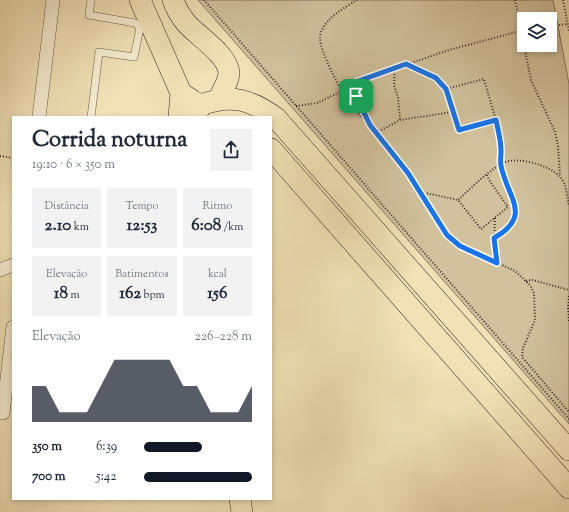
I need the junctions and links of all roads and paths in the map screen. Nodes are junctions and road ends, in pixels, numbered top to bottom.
1 (53, 0) edge
2 (92, 0) edge
3 (140, 0) edge
4 (174, 0) edge
5 (204, 0) edge
6 (357, 0) edge
7 (515, 0) edge
8 (563, 0) edge
9 (518, 12) edge
10 (568, 24) junction
11 (557, 25) edge
12 (569, 31) edge
13 (517, 33) edge
14 (526, 52) edge
15 (406, 64) junction
16 (395, 68) junction
17 (446, 89) junction
18 (342, 91) junction
19 (181, 93) junction
20 (296, 106) junction
21 (205, 107) edge
22 (452, 112) junction
23 (39, 116) edge
24 (91, 116) edge
25 (179, 116) edge
26 (236, 116) edge
27 (400, 120) junction
28 (496, 120) junction
29 (370, 125) junction
30 (376, 133) junction
31 (272, 150) edge
32 (0, 156) edge
33 (12, 158) edge
34 (501, 164) junction
35 (487, 175) junction
36 (560, 176) junction
37 (421, 192) junction
38 (458, 200) junction
39 (569, 206) edge
40 (495, 218) junction
41 (494, 238) junction
42 (497, 263) junction
43 (12, 265) edge
44 (0, 270) edge
45 (526, 281) junction
46 (569, 290) edge
47 (569, 296) edge
48 (569, 321) edge
49 (12, 336) edge
50 (569, 412) edge
51 (3, 413) dead end
52 (569, 419) edge
53 (569, 450) edge
54 (569, 488) edge
55 (240, 500) edge
56 (242, 512) edge

1 - 23 street
2 - 24 lane
3 - 19 main road
4 - 21 main road
5 - 20 path
6 - 18 path
7 - 9 path
8 - 10 path
10 - 11 path
10 - 12 path
13 - 15 path
14 - 36 path
15 - 16 path
15 - 17 path
16 - 27 path
16 - 29 path
17 - 22 path
17 - 28 path
18 - 20 path
18 - 29 path
19 - 21 main road
19 - 25 main road
20 - 52 path
21 - 26 main road
21 - 53 main road
22 - 27 path
22 - 28 path
27 - 30 path
28 - 34 path
29 - 30 path
30 - 37 path
31 - 54 main road
32 - 33 path
34 - 35 path
34 - 36 path
34 - 41 path
35 - 38 path
35 - 40 path
36 - 39 path
37 - 38 path
37 - 42 path
38 - 40 path
40 - 41 path
41 - 42 path
42 - 45 path
43 - 44 street
45 - 46 path
45 - 50 path
47 - 48 path
49 - 51 street
55 - 56 main road

